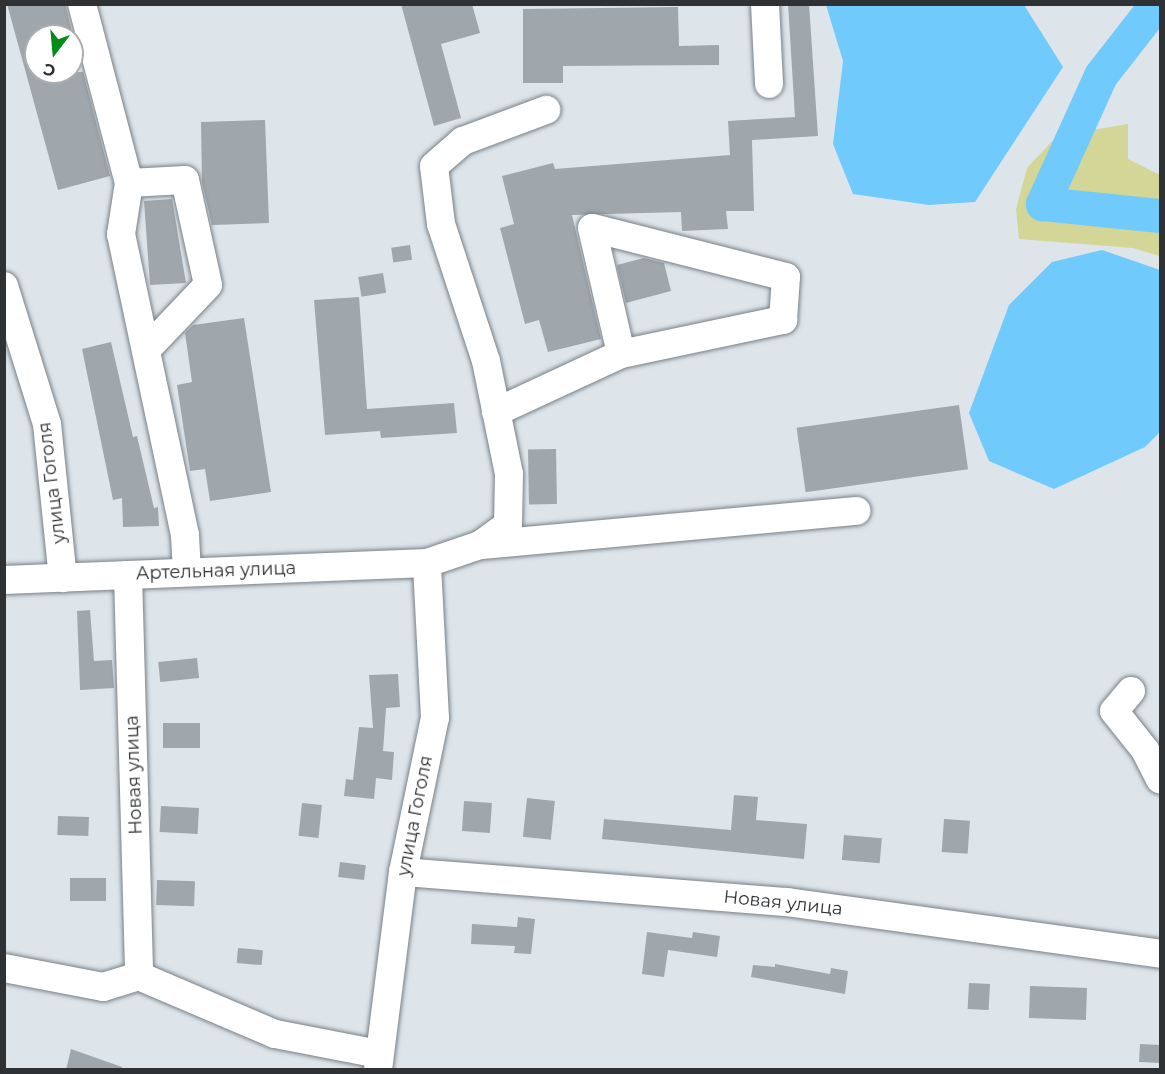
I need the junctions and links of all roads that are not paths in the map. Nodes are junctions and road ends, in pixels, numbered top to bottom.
1 (82, 4) edge
2 (765, 4) edge
3 (770, 84) dead end
4 (546, 110) dead end
5 (129, 183) junction
6 (4, 286) edge
7 (146, 350) junction
8 (621, 354) junction
9 (496, 412) junction
10 (856, 511) dead end
11 (480, 545) junction
12 (427, 562) junction
13 (186, 572) junction
14 (128, 575) junction
15 (63, 578) junction
16 (4, 580) edge
17 (1131, 692) dead end
18 (1161, 779) edge
19 (404, 872) junction
20 (1161, 954) edge
21 (4, 968) edge
22 (140, 976) junction
23 (378, 1061) edge

1 - 5 street
2 - 3 street
4 - 9 street
5 - 7 street
5 - 7 street
6 - 15 street, улица Гоголя
7 - 13 street
8 - 8 street
8 - 9 street
9 - 11 street
10 - 11 street
11 - 12 street, Артельная улица
12 - 13 street, Артельная улица
12 - 19 street, улица Гоголя
13 - 14 street, Артельная улица
14 - 15 street, Артельная улица
14 - 22 street, Новая улица
15 - 16 street, Артельная улица
17 - 18 street
19 - 20 street, Новая улица
19 - 23 street, улица Гоголя
21 - 22 street
22 - 23 street

